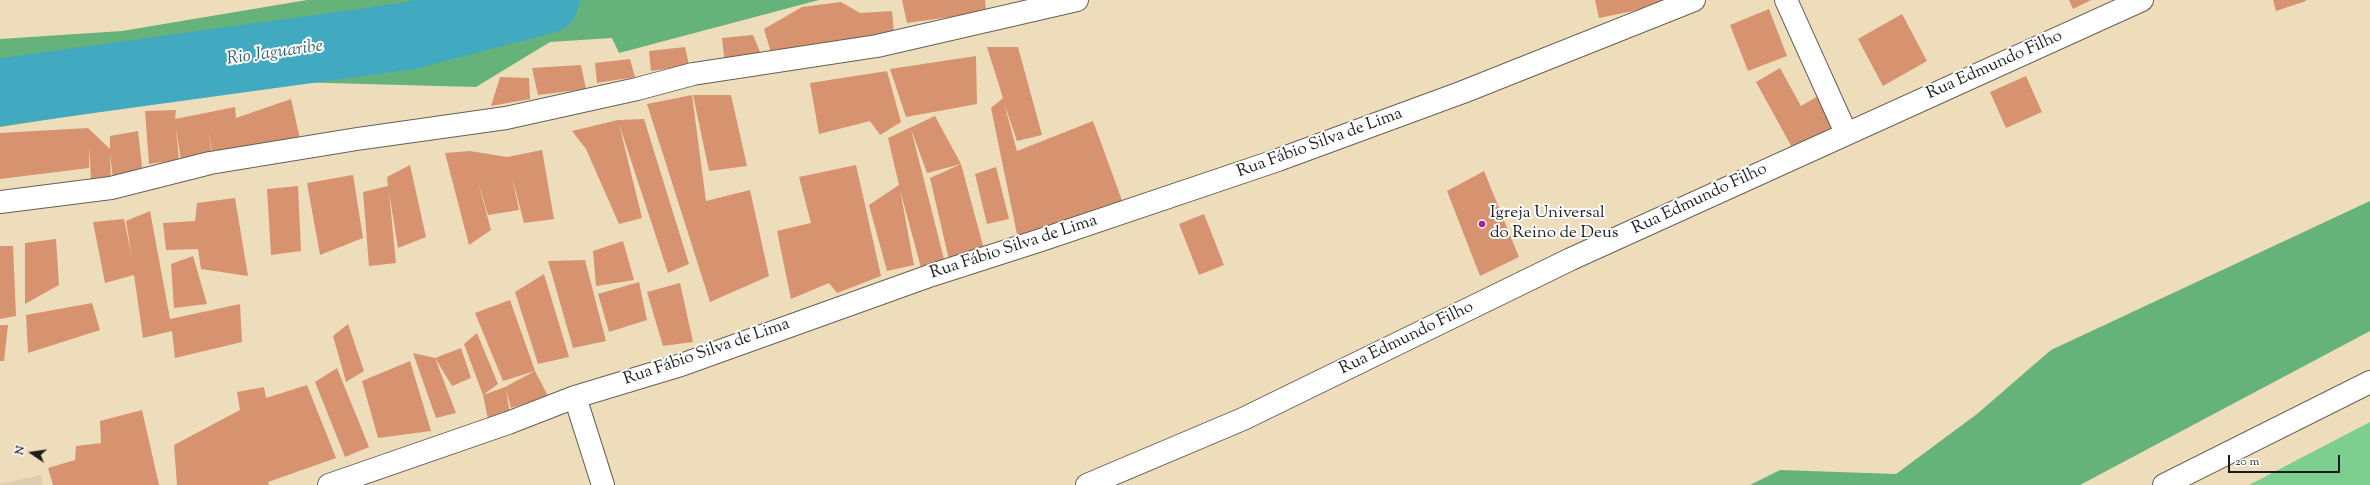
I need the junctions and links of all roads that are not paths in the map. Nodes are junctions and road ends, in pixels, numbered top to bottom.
1 (1077, 0) edge
2 (1694, 0) edge
3 (1786, 0) edge
4 (2142, 0) edge
5 (1846, 133) junction
6 (0, 202) edge
7 (2370, 382) edge
8 (575, 397) junction
9 (328, 485) edge
10 (603, 485) edge
11 (1087, 485) edge
12 (2164, 485) edge

1 - 6 street
2 - 8 street, Rua Fábio Silva de Lima
3 - 5 street
4 - 5 street, Rua Edmundo Filho
5 - 11 street, Rua Edmundo Filho
7 - 12 street
8 - 9 street, Rua Fábio Silva de Lima
8 - 10 street

